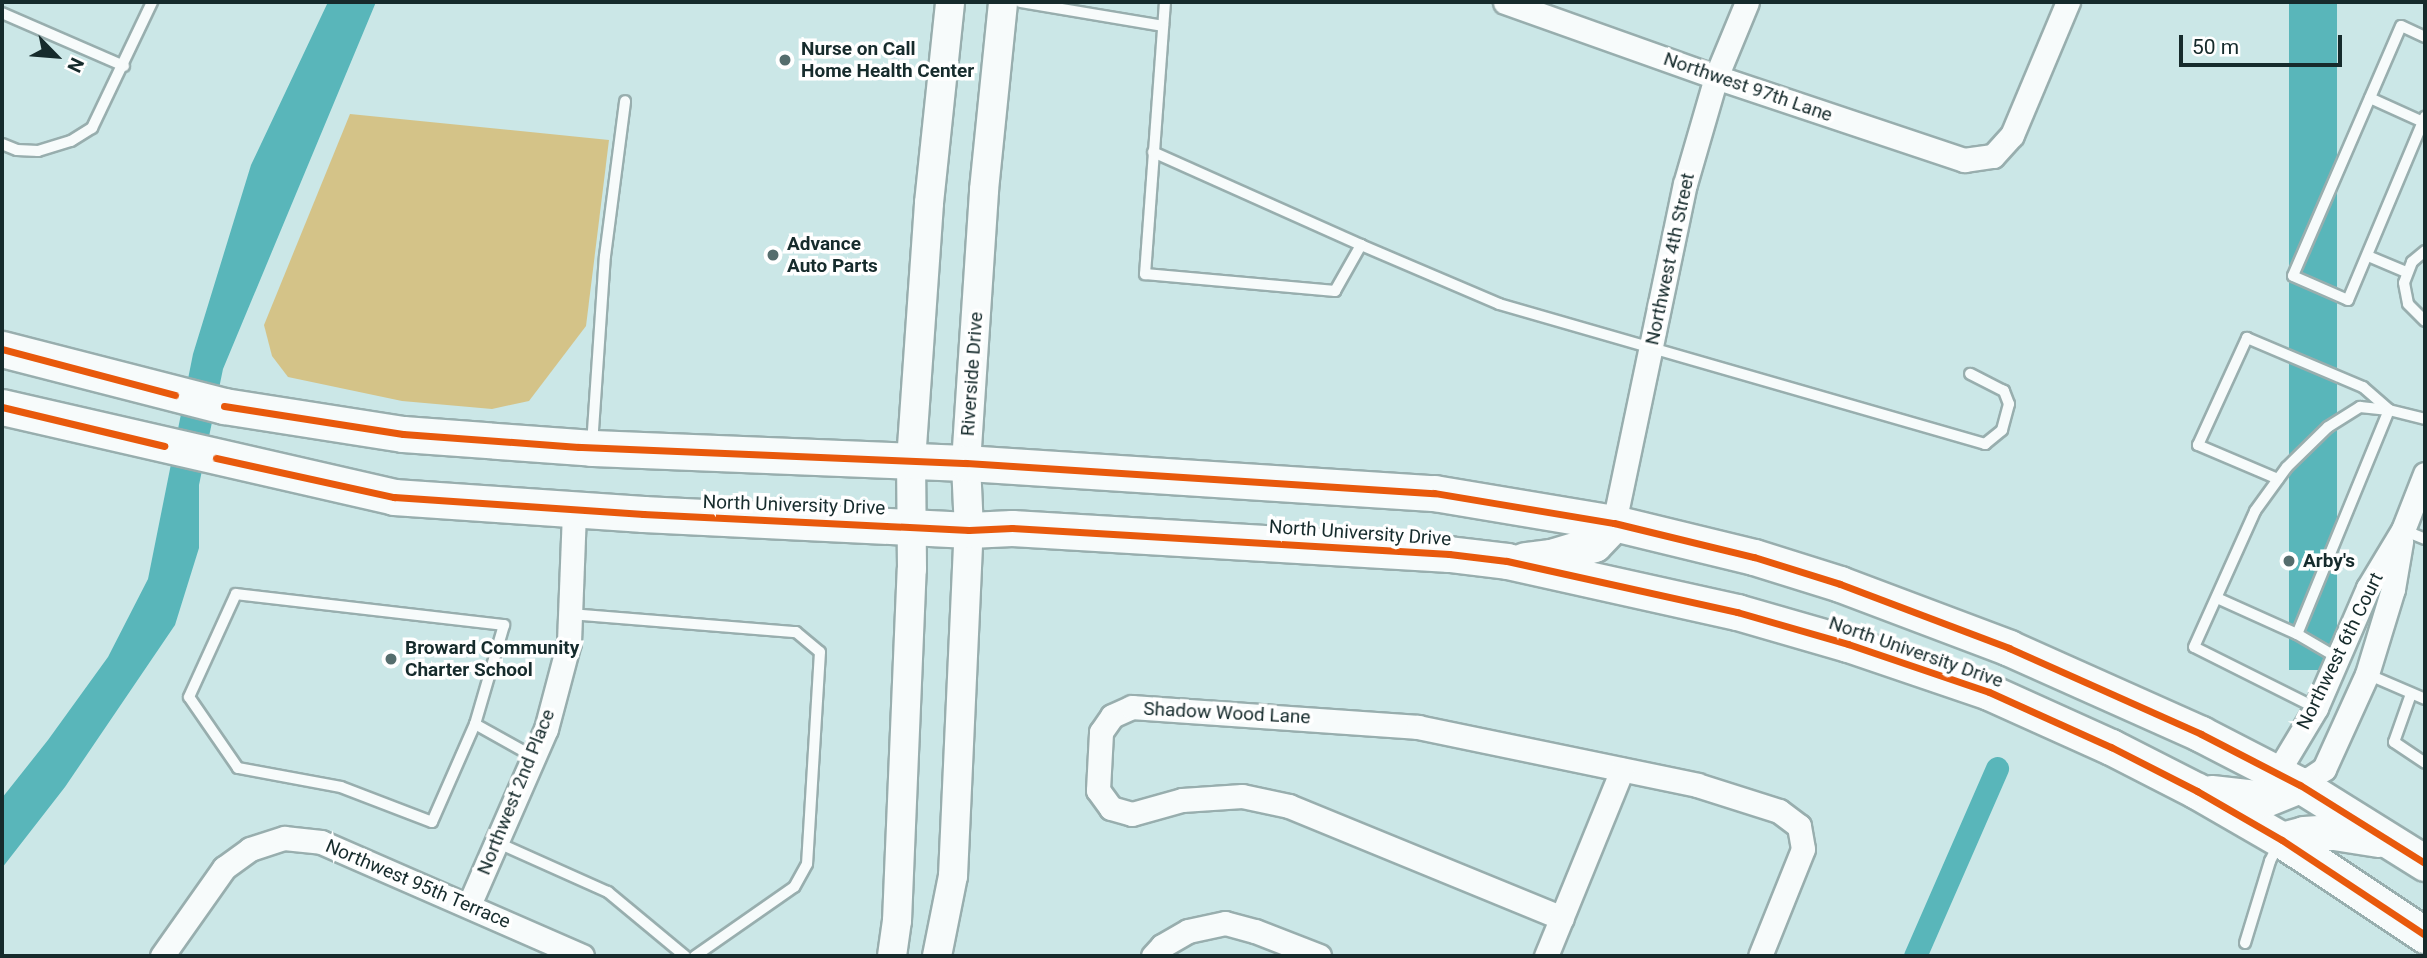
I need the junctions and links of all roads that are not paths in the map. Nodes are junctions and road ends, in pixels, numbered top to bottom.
1 (152, 2) edge
2 (950, 2) edge
3 (1003, 2) edge
4 (1020, 2) edge
5 (1165, 2) edge
6 (1505, 2) edge
7 (1747, 2) edge
8 (2068, 2) edge
9 (2, 13) edge
10 (1163, 26) junction
11 (2425, 37) edge
12 (124, 66) junction
13 (1716, 77) junction
14 (2370, 98) junction
15 (625, 101) dead end
16 (2425, 120) edge
17 (2, 144) edge
18 (1153, 152) junction
19 (1361, 244) junction
20 (2425, 251) edge
21 (2368, 256) junction
22 (2406, 272) junction
23 (2425, 321) edge
24 (1651, 346) junction
25 (2, 349) edge
26 (1970, 374) dead end
27 (2, 407) edge
28 (2389, 410) junction
29 (2425, 419) edge
30 (592, 448) junction
31 (911, 461) junction
32 (966, 463) junction
33 (2425, 474) edge
34 (2278, 478) junction
35 (574, 511) junction
36 (1614, 523) junction
37 (913, 526) junction
38 (969, 530) junction
39 (2403, 530) junction
40 (2425, 539) edge
41 (1507, 561) junction
42 (2217, 598) junction
43 (570, 614) junction
44 (2297, 634) junction
45 (2338, 658) junction
46 (2367, 674) junction
47 (2411, 694) junction
48 (2425, 699) edge
49 (2316, 708) junction
50 (475, 724) junction
51 (534, 757) junction
52 (2425, 763) edge
53 (1622, 770) junction
54 (2288, 779) junction
55 (2197, 791) junction
56 (2281, 840) junction
57 (496, 842) junction
58 (2395, 842) junction
59 (2425, 863) edge
60 (469, 905) junction
61 (1562, 918) junction
62 (2425, 935) edge
63 (2245, 943) dead end
64 (162, 956) edge
65 (582, 956) edge
66 (685, 956) edge
67 (695, 956) edge
68 (892, 956) edge
69 (937, 956) edge
70 (1153, 956) edge
71 (1319, 956) edge
72 (1546, 956) edge
73 (1760, 956) edge

1 - 12 lane
2 - 31 street
3 - 32 street, Riverside Drive
4 - 10 lane
5 - 10 lane
6 - 13 street, Northwest 97th Lane
7 - 13 street, Northwest 4th Street
8 - 13 street, Northwest 97th Lane
9 - 12 lane
10 - 18 lane
11 - 14 lane
12 - 17 lane
13 - 24 street, Northwest 4th Street
14 - 16 lane
14 - 21 lane
15 - 30 lane
16 - 21 lane
18 - 19 lane
18 - 19 lane
19 - 24 lane
20 - 22 lane
21 - 22 lane
22 - 23 lane
24 - 26 lane
24 - 36 street, Northwest 4th Street
25 - 30 main road, North University Drive
27 - 35 main road, North University Drive
28 - 29 lane
28 - 34 lane
28 - 34 lane
28 - 44 lane
30 - 31 main road, North University Drive
31 - 32 main road, North University Drive
31 - 37 street
32 - 36 main road, North University Drive
32 - 38 street, Riverside Drive
33 - 39 street, Northwest 6th Court
34 - 42 lane
35 - 37 main road, North University Drive
35 - 43 street, Northwest 2nd Place
36 - 41 main road
36 - 54 main road, North University Drive
37 - 38 main road, North University Drive
37 - 68 street
38 - 41 main road, North University Drive
38 - 69 street, Riverside Drive
39 - 40 lane
39 - 45 street, Northwest 6th Court
39 - 46 street, Northwest 6th Court
41 - 55 main road, North University Drive
42 - 44 lane
42 - 49 lane
43 - 51 street, Northwest 2nd Place
43 - 67 lane
44 - 45 lane
45 - 49 street, Northwest 6th Court
46 - 47 lane
46 - 54 street, Northwest 6th Court
47 - 48 lane
47 - 52 lane
49 - 54 street, Northwest 6th Court
50 - 50 lane
50 - 51 lane
51 - 57 street, Northwest 2nd Place
53 - 61 street
53 - 61 street, Shadow Wood Lane
53 - 73 street, Shadow Wood Lane
54 - 55 main road
54 - 58 main road, North University Drive
55 - 56 main road, North University Drive
56 - 58 main road
56 - 62 main road, North University Drive
56 - 63 lane
57 - 60 street, Northwest 2nd Place
57 - 66 lane
58 - 59 main road, North University Drive
60 - 64 street, Northwest 95th Terrace
60 - 65 street, Northwest 95th Terrace
61 - 72 street
70 - 71 street

